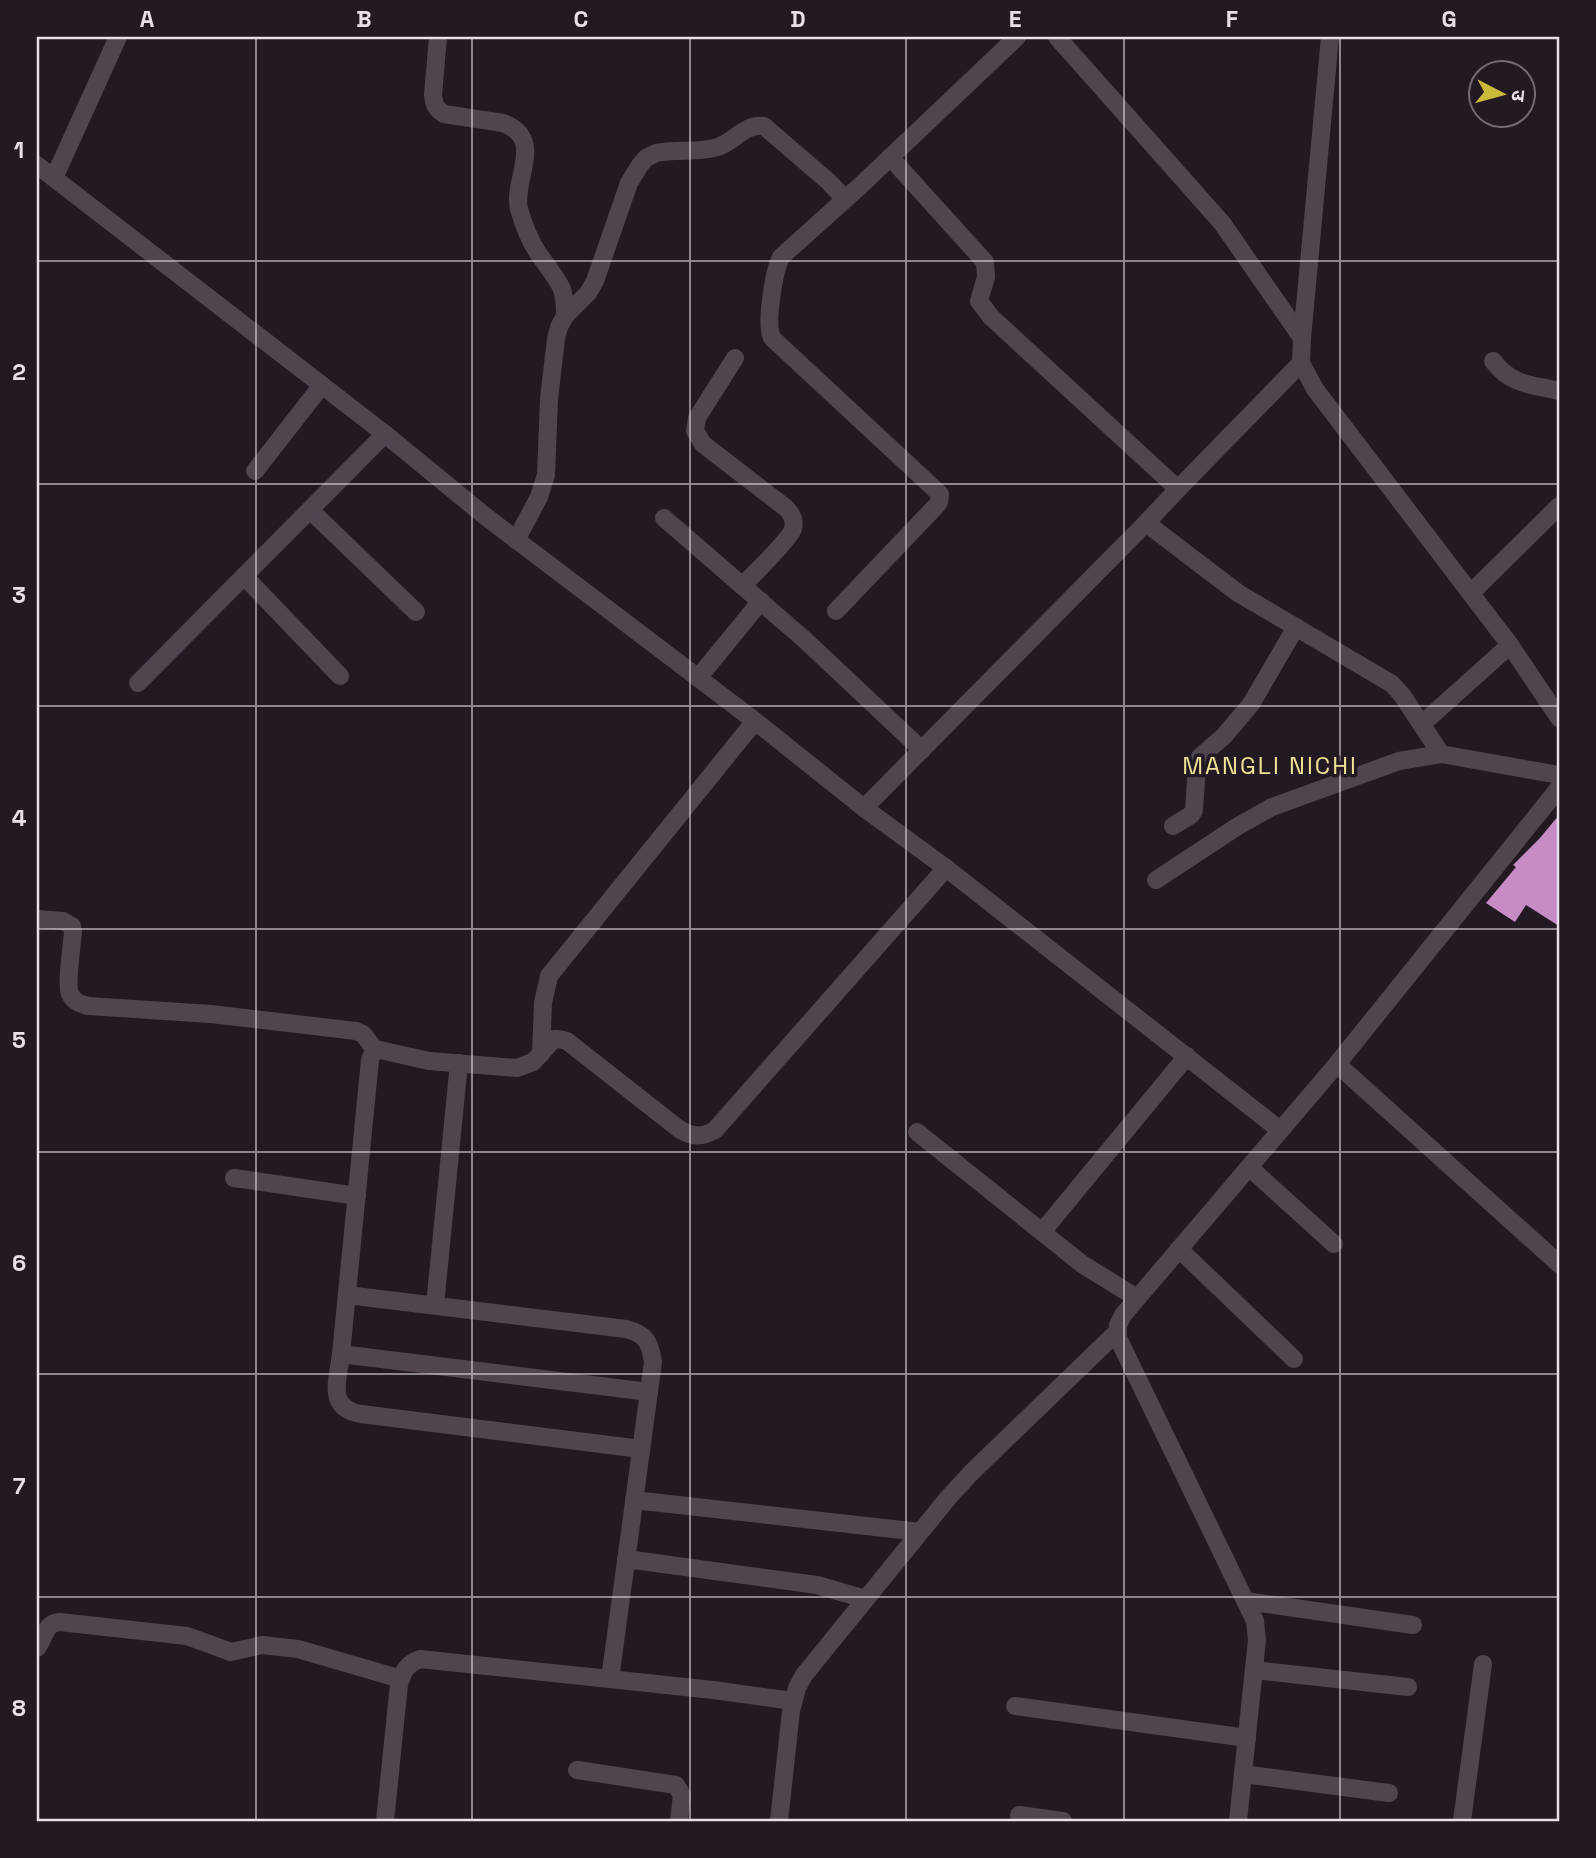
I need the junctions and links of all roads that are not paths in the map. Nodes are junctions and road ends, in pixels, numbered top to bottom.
1 (118, 37) edge
2 (438, 37) edge
3 (1017, 37) edge
4 (1056, 37) edge
5 (1330, 37) edge
6 (890, 157) junction
7 (37, 165) edge
8 (54, 178) junction
9 (845, 198) junction
10 (565, 316) junction
11 (1302, 338) junction
12 (735, 358) dead end
13 (1493, 361) dead end
14 (1301, 363) junction
15 (321, 386) junction
16 (1559, 391) edge
17 (385, 434) junction
18 (255, 471) dead end
19 (1178, 489) junction
20 (1559, 506) edge
21 (310, 510) junction
22 (664, 518) dead end
23 (1146, 523) junction
24 (516, 540) junction
25 (244, 576) junction
26 (742, 586) junction
27 (1471, 593) junction
28 (761, 601) junction
29 (836, 611) dead end
30 (416, 612) dead end
31 (1296, 626) junction
32 (1510, 645) junction
33 (340, 676) dead end
34 (698, 678) junction
35 (138, 682) dead end
36 (1559, 718) edge
37 (755, 721) junction
38 (1422, 724) junction
39 (922, 750) junction
40 (1441, 754) junction
41 (1559, 775) edge
42 (1559, 788) edge
43 (864, 808) junction
44 (1173, 826) dead end
45 (946, 868) junction
46 (1156, 880) dead end
47 (37, 919) edge
48 (376, 1051) junction
49 (541, 1054) junction
50 (1187, 1056) junction
51 (459, 1063) junction
52 (1337, 1064) junction
53 (1280, 1130) junction
54 (917, 1132) dead end
55 (1250, 1167) junction
56 (234, 1178) dead end
57 (357, 1196) junction
58 (1042, 1232) junction
59 (1334, 1244) dead end
60 (1179, 1249) junction
61 (1559, 1264) edge
62 (347, 1295) junction
63 (1137, 1298) junction
64 (435, 1306) junction
65 (1117, 1332) junction
66 (341, 1354) junction
67 (1294, 1359) dead end
68 (649, 1392) junction
69 (642, 1449) junction
70 (634, 1500) junction
71 (920, 1532) junction
72 (626, 1559) junction
73 (865, 1600) junction
74 (1246, 1601) junction
75 (1413, 1625) dead end
76 (37, 1648) edge
77 (1483, 1664) dead end
78 (1254, 1670) junction
79 (401, 1679) junction
80 (610, 1679) junction
81 (1408, 1687) dead end
82 (793, 1701) junction
83 (1015, 1706) dead end
84 (1247, 1738) junction
85 (577, 1770) dead end
86 (1243, 1774) junction
87 (1389, 1793) dead end
88 (1019, 1815) dead end
89 (384, 1821) edge
90 (679, 1821) edge
91 (779, 1821) edge
92 (1063, 1821) edge
93 (1238, 1821) edge
94 (1462, 1821) edge

1 - 8 street
2 - 10 street
3 - 6 street
4 - 11 street
5 - 11 street
6 - 9 street
6 - 19 street
7 - 8 street
8 - 15 street
9 - 10 street
9 - 29 street
10 - 24 street
11 - 14 street
12 - 26 street
13 - 16 street
14 - 19 street
14 - 27 street
15 - 17 street
15 - 18 street
17 - 21 street
17 - 24 street
19 - 23 street
20 - 27 street
21 - 25 street
21 - 30 street
22 - 26 street
23 - 31 street
23 - 39 street
24 - 34 street
25 - 33 street
25 - 35 street
26 - 28 street
27 - 32 street
28 - 34 street
28 - 39 street
31 - 38 street
31 - 44 street
32 - 36 street
32 - 38 street
34 - 37 street
37 - 43 street
37 - 49 street
38 - 40 street
39 - 43 street
40 - 41 street
40 - 46 street
42 - 52 street
43 - 45 street
45 - 49 street
45 - 50 street
47 - 48 street
48 - 51 street
48 - 57 street
49 - 51 street
50 - 53 street
50 - 58 street
51 - 64 street
52 - 53 street
52 - 61 street
53 - 55 street
54 - 58 street
55 - 59 street
55 - 60 street
56 - 57 street
57 - 62 street
58 - 63 street
60 - 63 street
60 - 67 street
62 - 64 street
62 - 66 street
63 - 65 street
64 - 68 street
65 - 71 street
65 - 74 street
66 - 68 street
66 - 69 street
68 - 69 street
69 - 70 street
70 - 71 street
70 - 72 street
71 - 73 street
72 - 73 street
72 - 80 street
73 - 82 street
74 - 75 street
74 - 78 street
76 - 79 street
77 - 94 street
78 - 81 street
78 - 84 street
79 - 80 street
79 - 89 street
80 - 82 street
82 - 91 street
83 - 84 street
84 - 86 street
85 - 90 street
86 - 87 street
86 - 93 street
88 - 92 street

